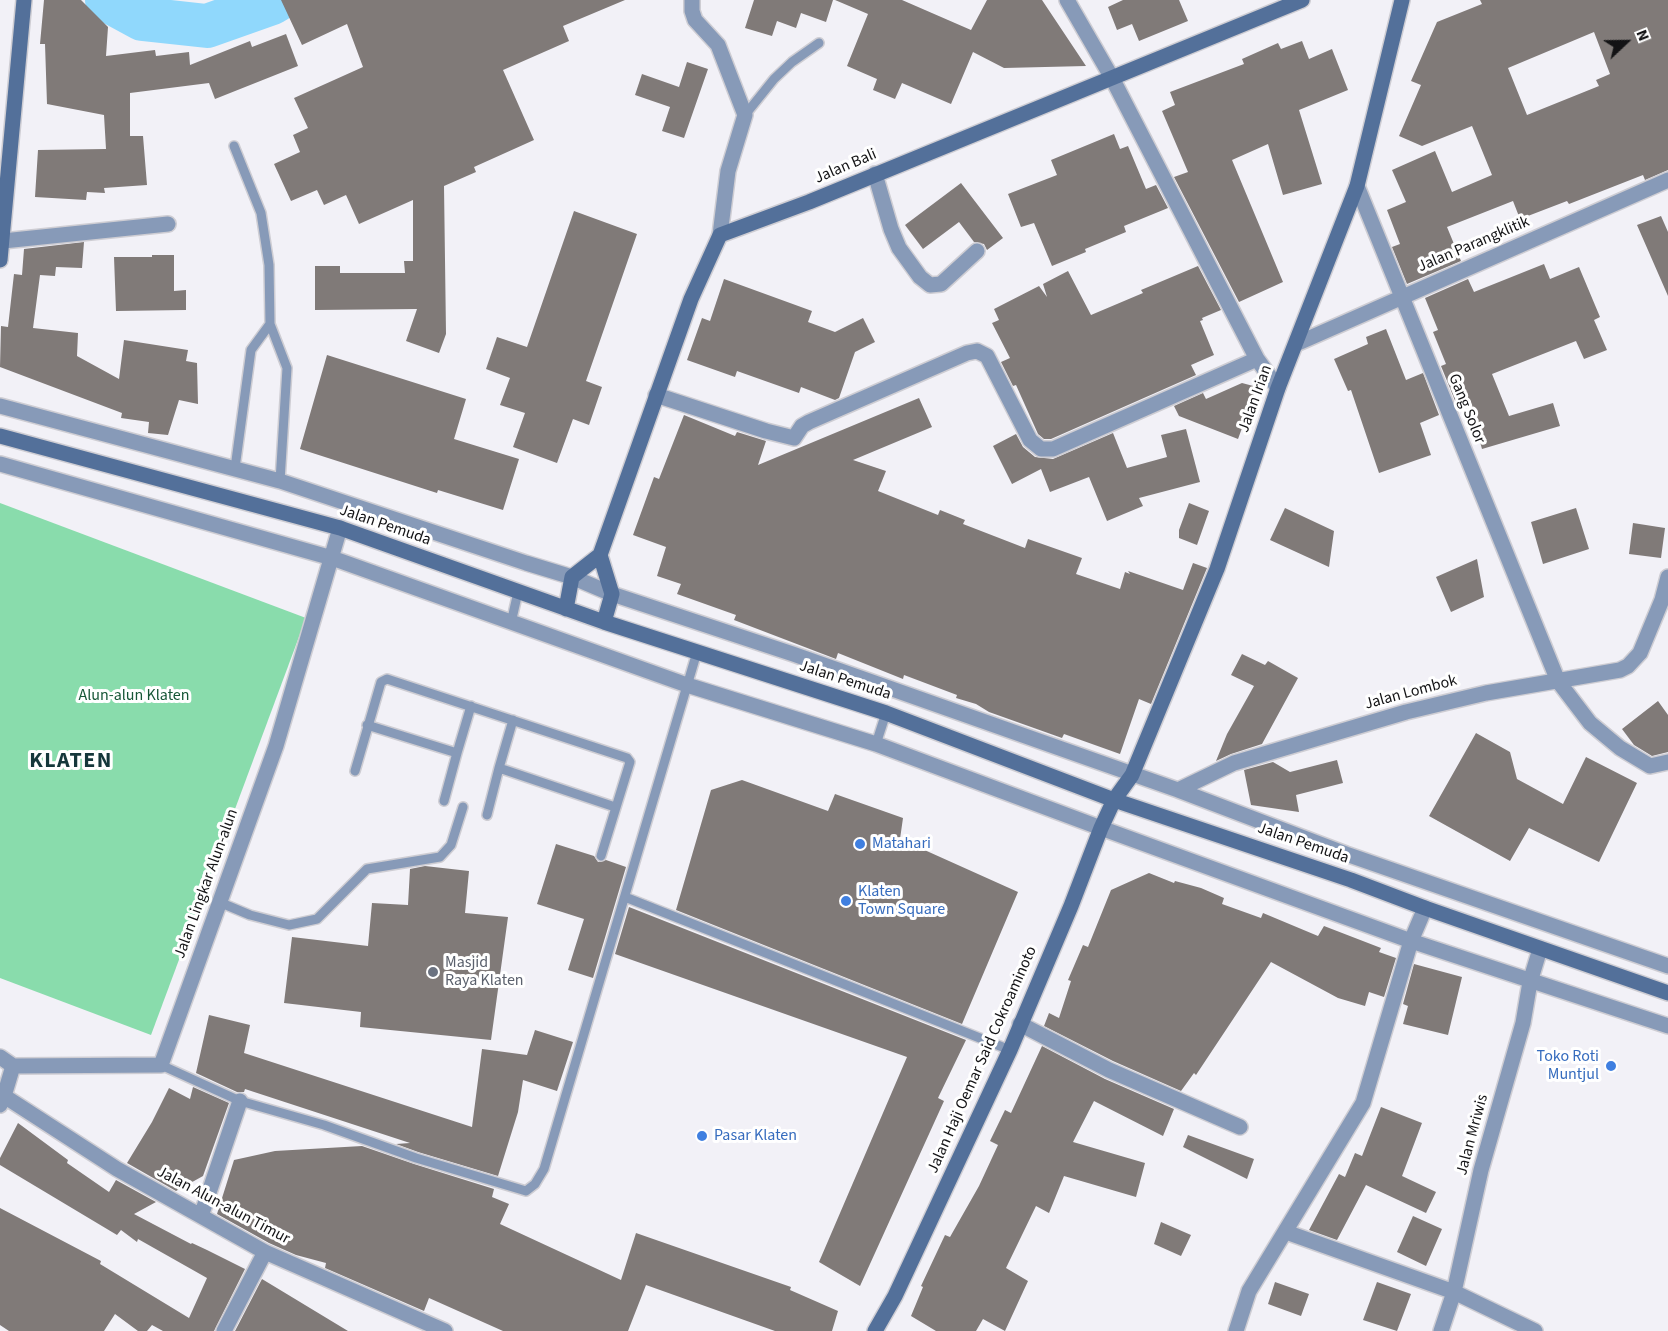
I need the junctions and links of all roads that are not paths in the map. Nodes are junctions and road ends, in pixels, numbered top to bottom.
1 (24, 0) edge
2 (692, 0) edge
3 (1067, 0) edge
4 (1302, 0) edge
5 (1402, 0) edge
6 (819, 43) dead end
7 (1112, 78) junction
8 (745, 115) junction
9 (234, 146) dead end
10 (875, 174) junction
11 (1668, 180) edge
12 (1357, 186) junction
13 (168, 224) dead end
14 (720, 235) junction
15 (3, 241) junction
16 (977, 251) dead end
17 (0, 260) edge
18 (1401, 296) junction
19 (270, 324) junction
20 (1296, 344) junction
21 (1257, 359) junction
22 (1278, 388) junction
23 (656, 395) junction
24 (0, 406) edge
25 (0, 436) edge
26 (0, 464) edge
27 (235, 468) junction
28 (280, 481) junction
29 (340, 528) junction
30 (600, 555) junction
31 (332, 558) junction
32 (572, 577) junction
33 (1668, 577) edge
34 (518, 592) junction
35 (612, 594) junction
36 (566, 609) junction
37 (604, 622) junction
38 (511, 623) junction
39 (697, 652) junction
40 (1556, 676) junction
41 (687, 685) junction
42 (471, 706) junction
43 (886, 713) junction
44 (513, 720) junction
45 (367, 725) junction
46 (876, 744) junction
47 (457, 753) junction
48 (1668, 762) edge
49 (499, 768) junction
50 (355, 771) dead end
51 (1132, 775) junction
52 (1178, 790) junction
53 (1114, 800) junction
54 (444, 801) dead end
55 (463, 807) dead end
56 (615, 807) junction
57 (487, 815) dead end
58 (1101, 828) junction
59 (601, 856) dead end
60 (625, 897) junction
61 (219, 902) junction
62 (1425, 908) junction
63 (1411, 941) junction
64 (1540, 949) junction
65 (1668, 966) edge
66 (1530, 982) junction
67 (1668, 993) edge
68 (1020, 1024) junction
69 (1668, 1026) edge
70 (1010, 1050) junction
71 (0, 1057) edge
72 (161, 1065) junction
73 (14, 1066) junction
74 (2, 1101) edge
75 (240, 1101) junction
76 (1240, 1127) dead end
77 (201, 1216) junction
78 (1286, 1233) junction
79 (265, 1252) junction
80 (1454, 1292) junction
81 (224, 1331) edge
82 (445, 1331) edge
83 (874, 1331) edge
84 (1236, 1331) edge
85 (1441, 1331) edge
86 (1535, 1331) edge

1 - 15 main road
2 - 8 street
3 - 7 street
4 - 7 main road, Jalan Bali
5 - 12 main road, Jalan Irian
6 - 8 lane
7 - 10 main road, Jalan Bali
7 - 21 street
8 - 14 street
9 - 19 lane
10 - 14 main road, Jalan Bali
10 - 16 street
11 - 18 street, Jalan Parangklitik
12 - 18 street, Gang Solor
12 - 20 main road, Jalan Irian
13 - 15 street
14 - 23 main road
15 - 17 main road
18 - 20 street, Jalan Parangklitik
18 - 40 street, Gang Solor
19 - 27 lane
19 - 28 lane
20 - 22 main road, Jalan Irian
21 - 22 street
21 - 23 street
22 - 51 main road, Jalan Irian
23 - 30 main road
24 - 27 street
25 - 29 main road, Jalan Pemuda
26 - 31 street
27 - 28 street
28 - 32 street
29 - 31 street, Jalan Lingkar Alun-alun
29 - 34 main road, Jalan Pemuda
30 - 32 main road
30 - 35 main road
31 - 38 street
31 - 61 street, Jalan Lingkar Alun-alun
32 - 35 street
32 - 36 main road
33 - 40 street, Jalan Lombok
34 - 36 main road, Jalan Pemuda
34 - 38 lane
35 - 37 main road
35 - 51 street
36 - 37 main road, Jalan Pemuda
37 - 39 main road, Jalan Pemuda
38 - 41 street
39 - 41 lane
39 - 43 main road, Jalan Pemuda
40 - 48 street, Gang Solor
40 - 52 street, Jalan Lombok
41 - 46 street
41 - 60 lane
42 - 44 lane
42 - 45 lane
42 - 47 lane
43 - 46 lane
43 - 53 main road, Jalan Pemuda
44 - 49 lane
44 - 56 lane
45 - 47 lane
45 - 50 lane
46 - 58 street
47 - 54 lane
49 - 56 lane
49 - 57 lane
51 - 52 street
51 - 53 main road, Jalan Irian
52 - 65 street
53 - 58 main road, Jalan Haji Oemar Said Cokroaminoto
53 - 62 main road, Jalan Pemuda
55 - 61 lane
56 - 59 lane
58 - 63 street
58 - 68 main road, Jalan Haji Oemar Said Cokroaminoto
60 - 70 lane
60 - 75 lane
61 - 72 street, Jalan Lingkar Alun-alun
62 - 63 street
62 - 64 main road, Jalan Pemuda
63 - 66 street
63 - 78 street
64 - 66 street, Jalan Mriwis
64 - 67 main road, Jalan Pemuda
66 - 69 street
66 - 80 street, Jalan Mriwis
68 - 70 main road, Jalan Haji Oemar Said Cokroaminoto
68 - 76 street
70 - 83 main road, Jalan Haji Oemar Said Cokroaminoto
71 - 73 street
72 - 73 street
72 - 75 lane
73 - 74 street
74 - 77 street, Jalan Alun-alun Timur
75 - 77 street
77 - 79 street, Jalan Alun-alun Timur
78 - 80 street
78 - 84 street
79 - 81 street
79 - 82 street, Jalan Alun-alun Timur
80 - 85 street, Jalan Mriwis
80 - 86 street

